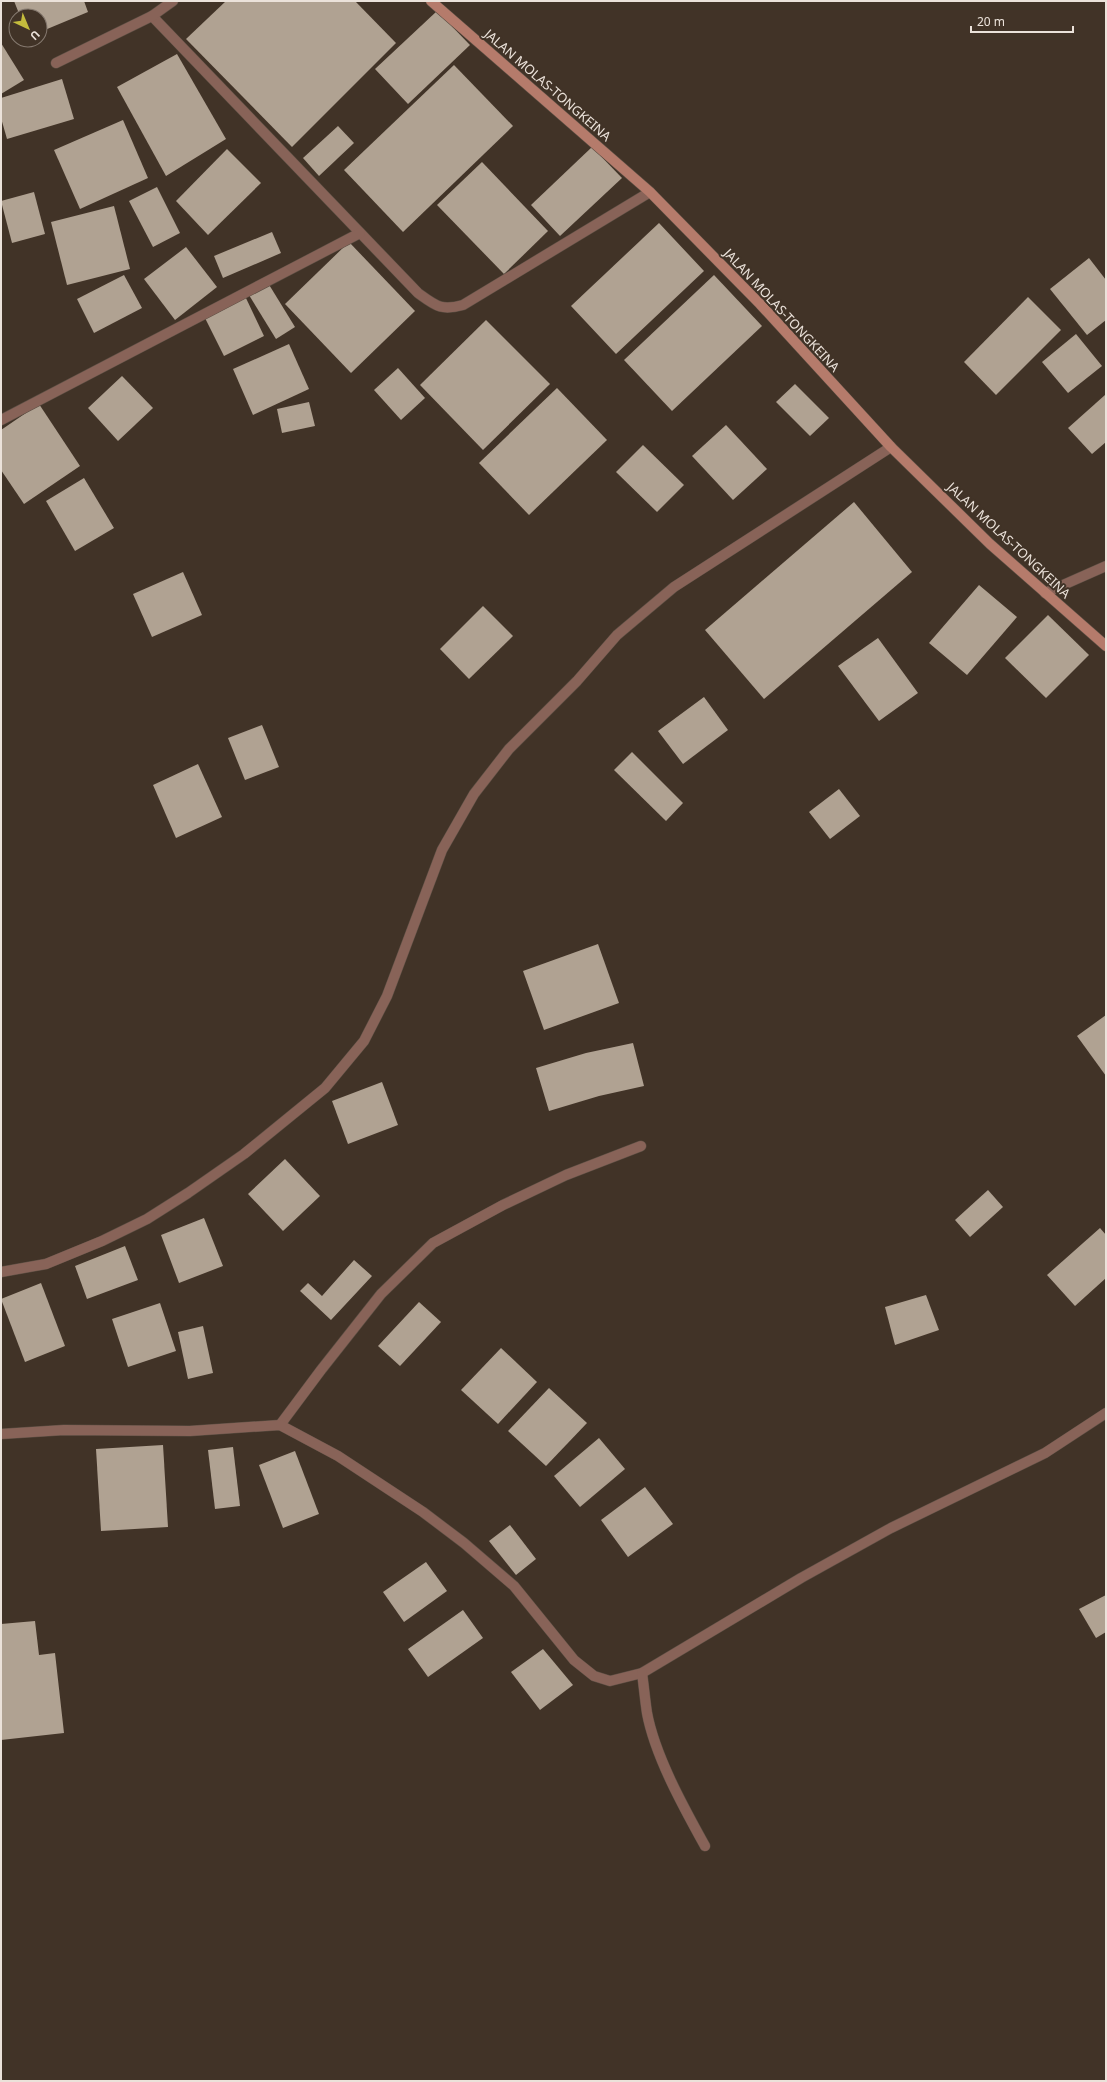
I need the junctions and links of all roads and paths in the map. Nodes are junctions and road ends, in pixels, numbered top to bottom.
1 (173, 1) edge
2 (431, 1) edge
3 (152, 16) junction
4 (56, 63) dead end
5 (650, 192) junction
6 (360, 233) junction
7 (1, 420) edge
8 (891, 447) junction
9 (1106, 566) edge
10 (1045, 593) junction
11 (1106, 646) edge
12 (641, 1146) dead end
13 (1, 1272) edge
14 (1106, 1413) edge
15 (280, 1425) junction
16 (1, 1434) edge
17 (642, 1673) junction
18 (705, 1846) dead end

1 - 3 street
2 - 5 main road, JALAN MOLAS-TONGKEINA
3 - 4 street
3 - 6 street
5 - 6 street
5 - 8 main road, JALAN MOLAS-TONGKEINA
6 - 7 street
8 - 10 main road, JALAN MOLAS-TONGKEINA
8 - 13 street
9 - 10 street
10 - 11 main road, JALAN MOLAS-TONGKEINA
12 - 15 street
14 - 17 street
15 - 16 street
15 - 17 street
17 - 18 street

